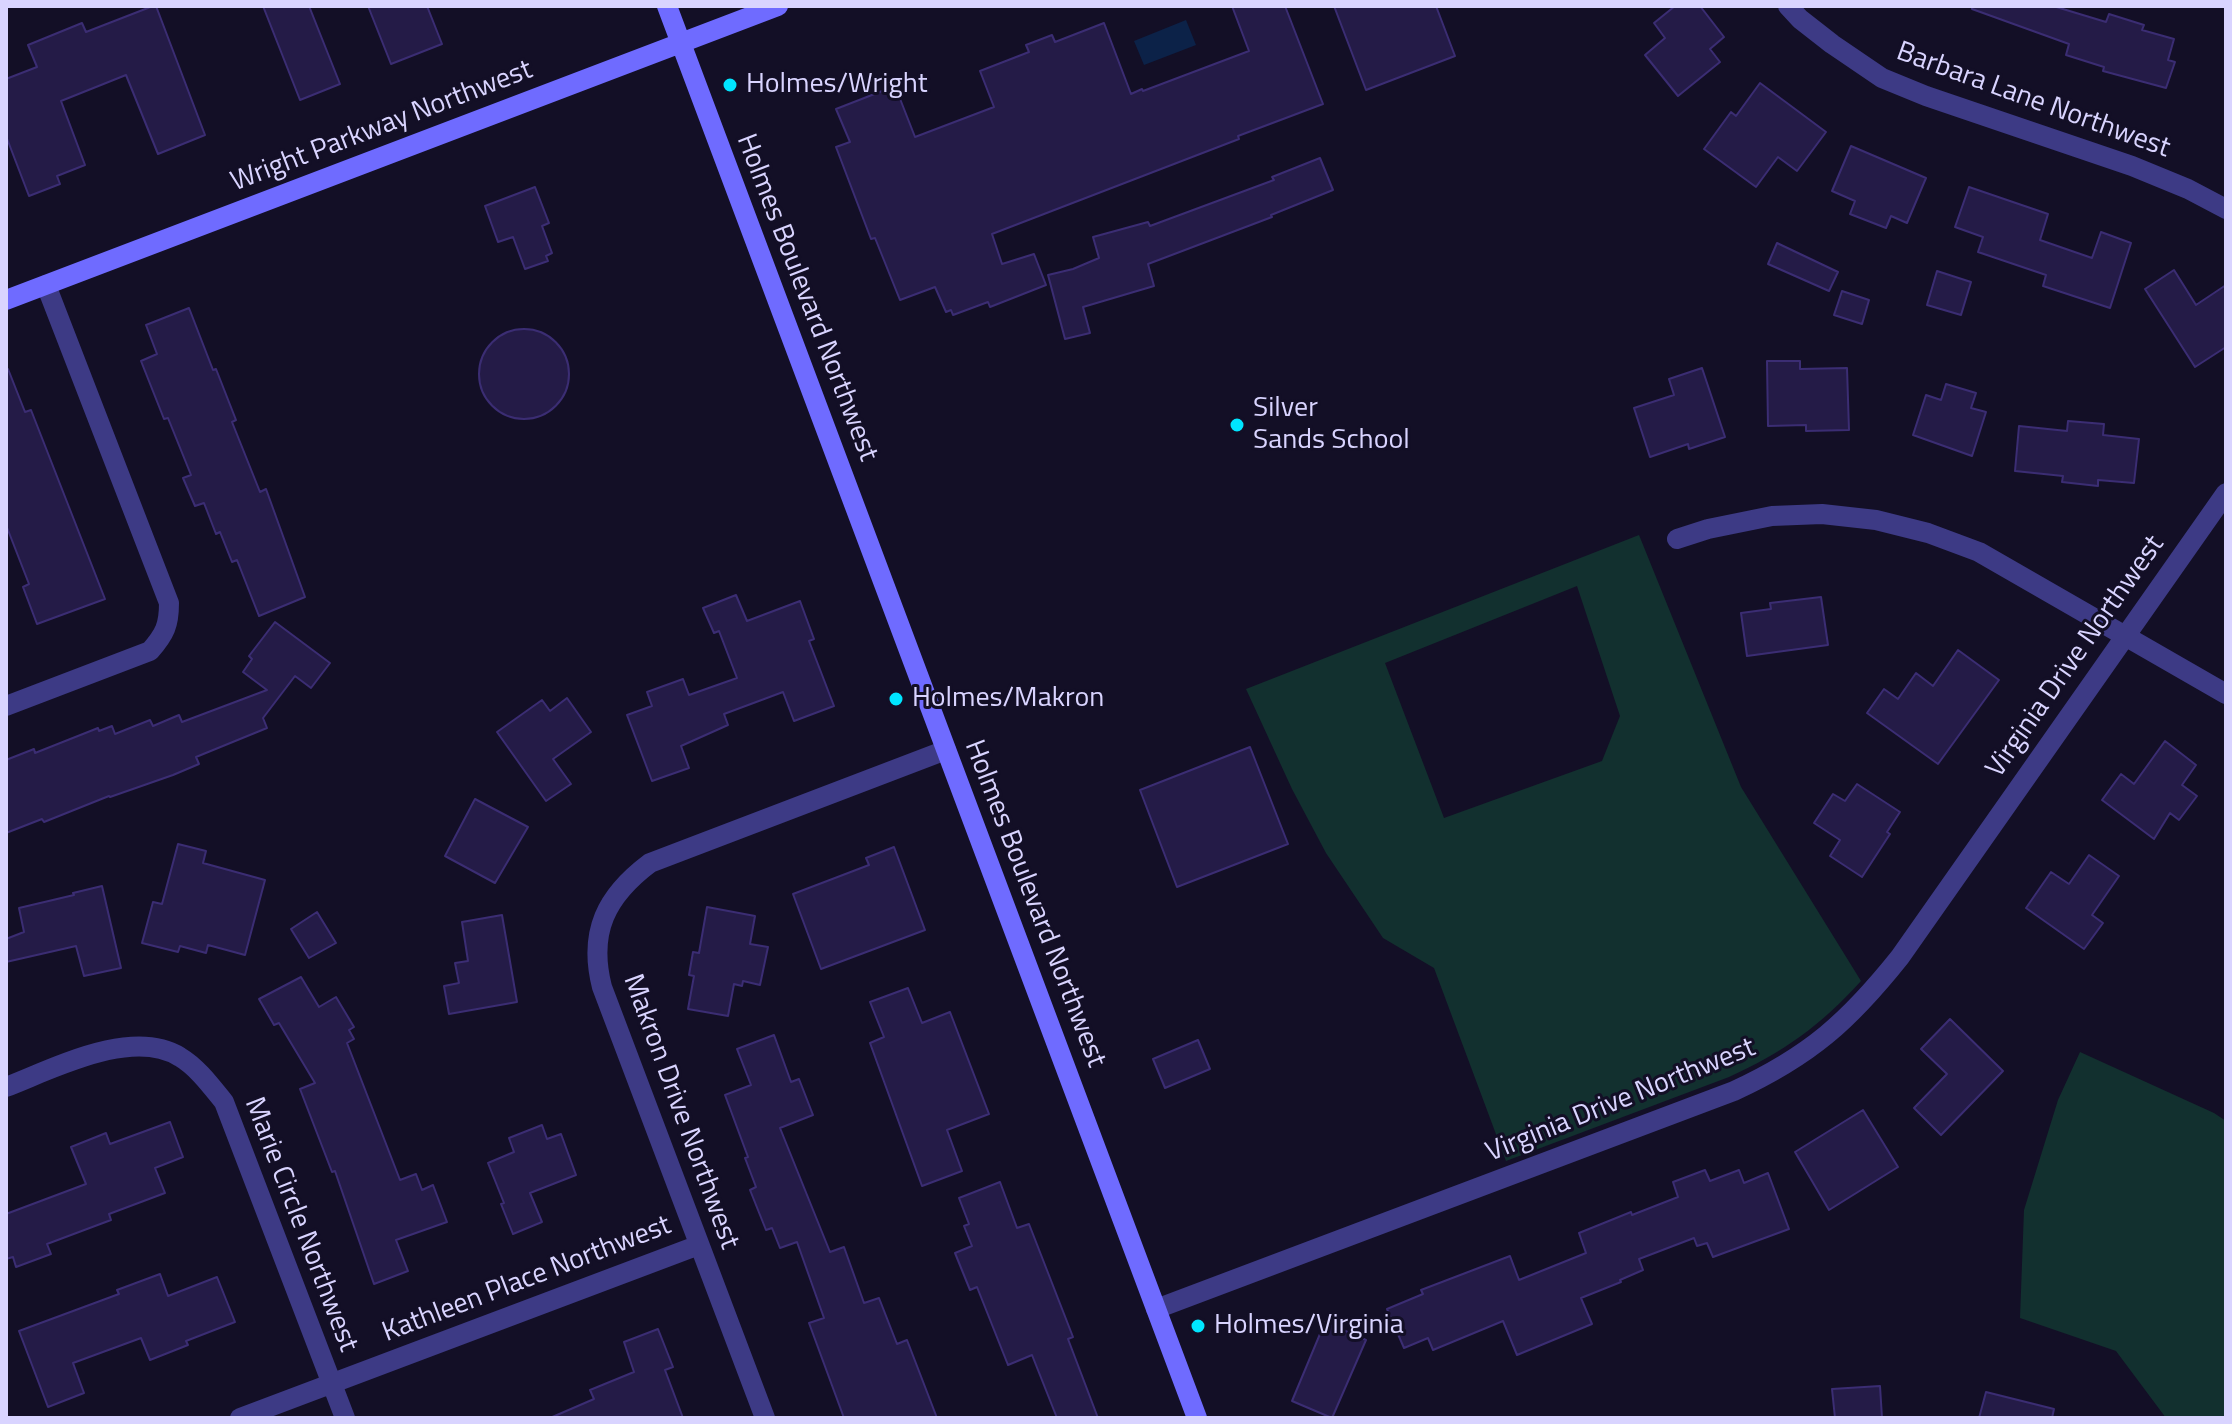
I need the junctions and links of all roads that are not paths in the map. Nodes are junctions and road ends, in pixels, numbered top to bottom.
1 (667, 6) edge
2 (778, 6) edge
3 (1788, 6) edge
4 (681, 43) junction
5 (2226, 209) edge
6 (46, 285) junction
7 (6, 300) edge
8 (2226, 493) edge
9 (1677, 539) dead end
10 (2126, 636) junction
11 (2226, 694) edge
12 (6, 706) edge
13 (946, 750) junction
14 (6, 1087) edge
15 (699, 1245) junction
16 (1156, 1309) junction
17 (331, 1384) junction
18 (240, 1418) edge
19 (345, 1418) edge
20 (765, 1418) edge
21 (1197, 1418) edge

1 - 4 street, Holmes Boulevard Northwest
2 - 4 street, Wright Parkway Northwest
3 - 5 street, Barbara Lane Northwest
4 - 6 street, Wright Parkway Northwest
4 - 13 street, Holmes Boulevard Northwest
6 - 7 street, Wright Parkway Northwest
6 - 12 street
8 - 10 street, Virginia Drive Northwest
9 - 10 street
10 - 11 street
10 - 16 street, Virginia Drive Northwest
13 - 15 street, Makron Drive Northwest
13 - 16 street, Holmes Boulevard Northwest
14 - 17 street, Marie Circle Northwest
15 - 17 street, Kathleen Place Northwest
15 - 20 street, Makron Drive Northwest
16 - 21 street, Holmes Boulevard Northwest
17 - 18 street, Kathleen Place Northwest
17 - 19 street, Marie Circle Northwest

